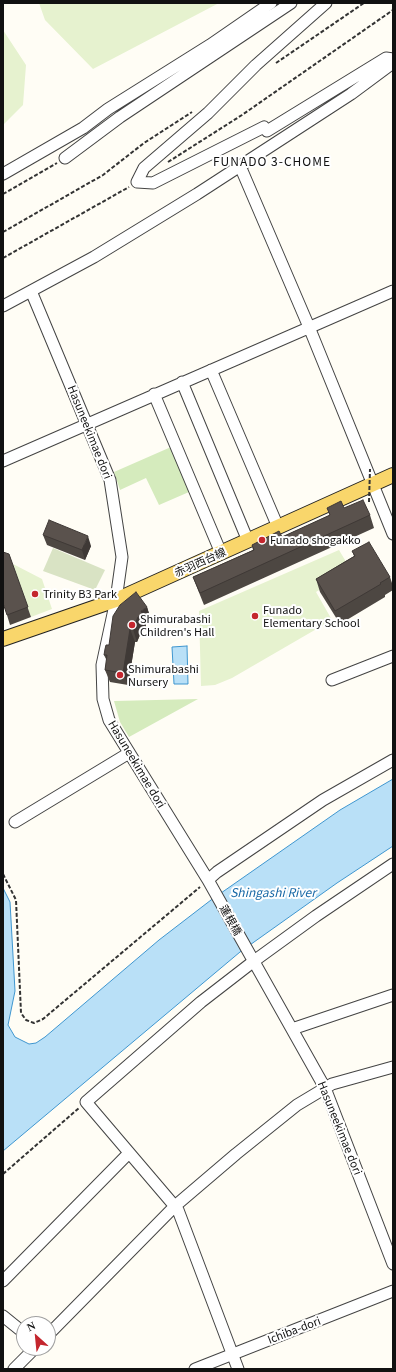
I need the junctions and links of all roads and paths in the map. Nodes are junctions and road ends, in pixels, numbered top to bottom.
1 (271, 3) edge
2 (291, 3) edge
3 (326, 3) edge
4 (393, 10) edge
5 (392, 65) edge
6 (65, 158) joint
7 (162, 166) dead end
8 (240, 166) junction
9 (3, 174) edge
10 (137, 182) junction
11 (3, 194) edge
12 (3, 258) edge
13 (32, 291) junction
14 (393, 291) edge
15 (3, 306) edge
16 (309, 327) junction
17 (211, 370) junction
18 (182, 382) junction
19 (154, 394) junction
20 (86, 424) junction
21 (3, 461) edge
22 (370, 469) dead end
23 (393, 475) edge
24 (373, 484) junction
25 (362, 501) edge
26 (367, 504) edge
27 (372, 505) dead end
28 (278, 527) junction
29 (393, 534) edge
30 (248, 541) junction
31 (221, 553) junction
32 (116, 600) junction
33 (3, 639) edge
34 (393, 656) edge
35 (332, 680) dead end
36 (128, 753) junction
37 (393, 760) edge
38 (16, 822) dead end
39 (393, 864) edge
40 (3, 874) edge
41 (209, 882) junction
42 (252, 958) junction
43 (393, 995) edge
44 (292, 1029) junction
45 (393, 1067) edge
46 (325, 1088) junction
47 (86, 1102) junction
48 (129, 1153) junction
49 (3, 1174) edge
50 (175, 1206) junction
51 (393, 1264) edge
52 (3, 1281) edge
53 (393, 1291) edge
54 (3, 1316) edge
55 (16, 1327) edge
56 (56, 1327) edge
57 (232, 1354) junction
58 (28, 1356) edge
59 (14, 1369) edge
60 (194, 1369) edge
61 (238, 1369) edge

1 - 9 street
2 - 6 street
3 - 10 street
4 - 7 path
5 - 8 street
5 - 10 street
6 - 11 path
8 - 13 street
8 - 16 street
10 - 12 path
13 - 15 street
13 - 20 street, Hasuneekimae dori
14 - 16 street
16 - 17 street
16 - 24 street
17 - 18 street
17 - 28 street
18 - 19 street
18 - 30 street
19 - 20 street
19 - 31 street
20 - 21 street
20 - 32 street, Hasuneekimae dori
22 - 25 path, bridge
23 - 24 main road, 赤羽西台線
24 - 28 main road, 赤羽西台線
24 - 29 street
26 - 27 path, bridge
28 - 30 main road, 赤羽西台線
30 - 31 main road, 赤羽西台線
31 - 32 main road, 赤羽西台線
32 - 33 main road, 赤羽西台線
32 - 36 street, Hasuneekimae dori
34 - 35 street
36 - 38 street
36 - 41 street, Hasuneekimae dori
37 - 41 street
39 - 42 street
40 - 41 path
41 - 42 street, 蓮根橋
42 - 44 street, Hasuneekimae dori
42 - 47 street
43 - 44 street
44 - 46 street, Hasuneekimae dori
45 - 46 street
46 - 50 street
46 - 51 street, Hasuneekimae dori
47 - 48 street
47 - 49 path
48 - 50 street
48 - 52 street
50 - 56 street
50 - 57 street
53 - 57 street, Ichiba-dori
54 - 55 street
57 - 60 street, Ichiba-dori
57 - 61 street
58 - 59 street

